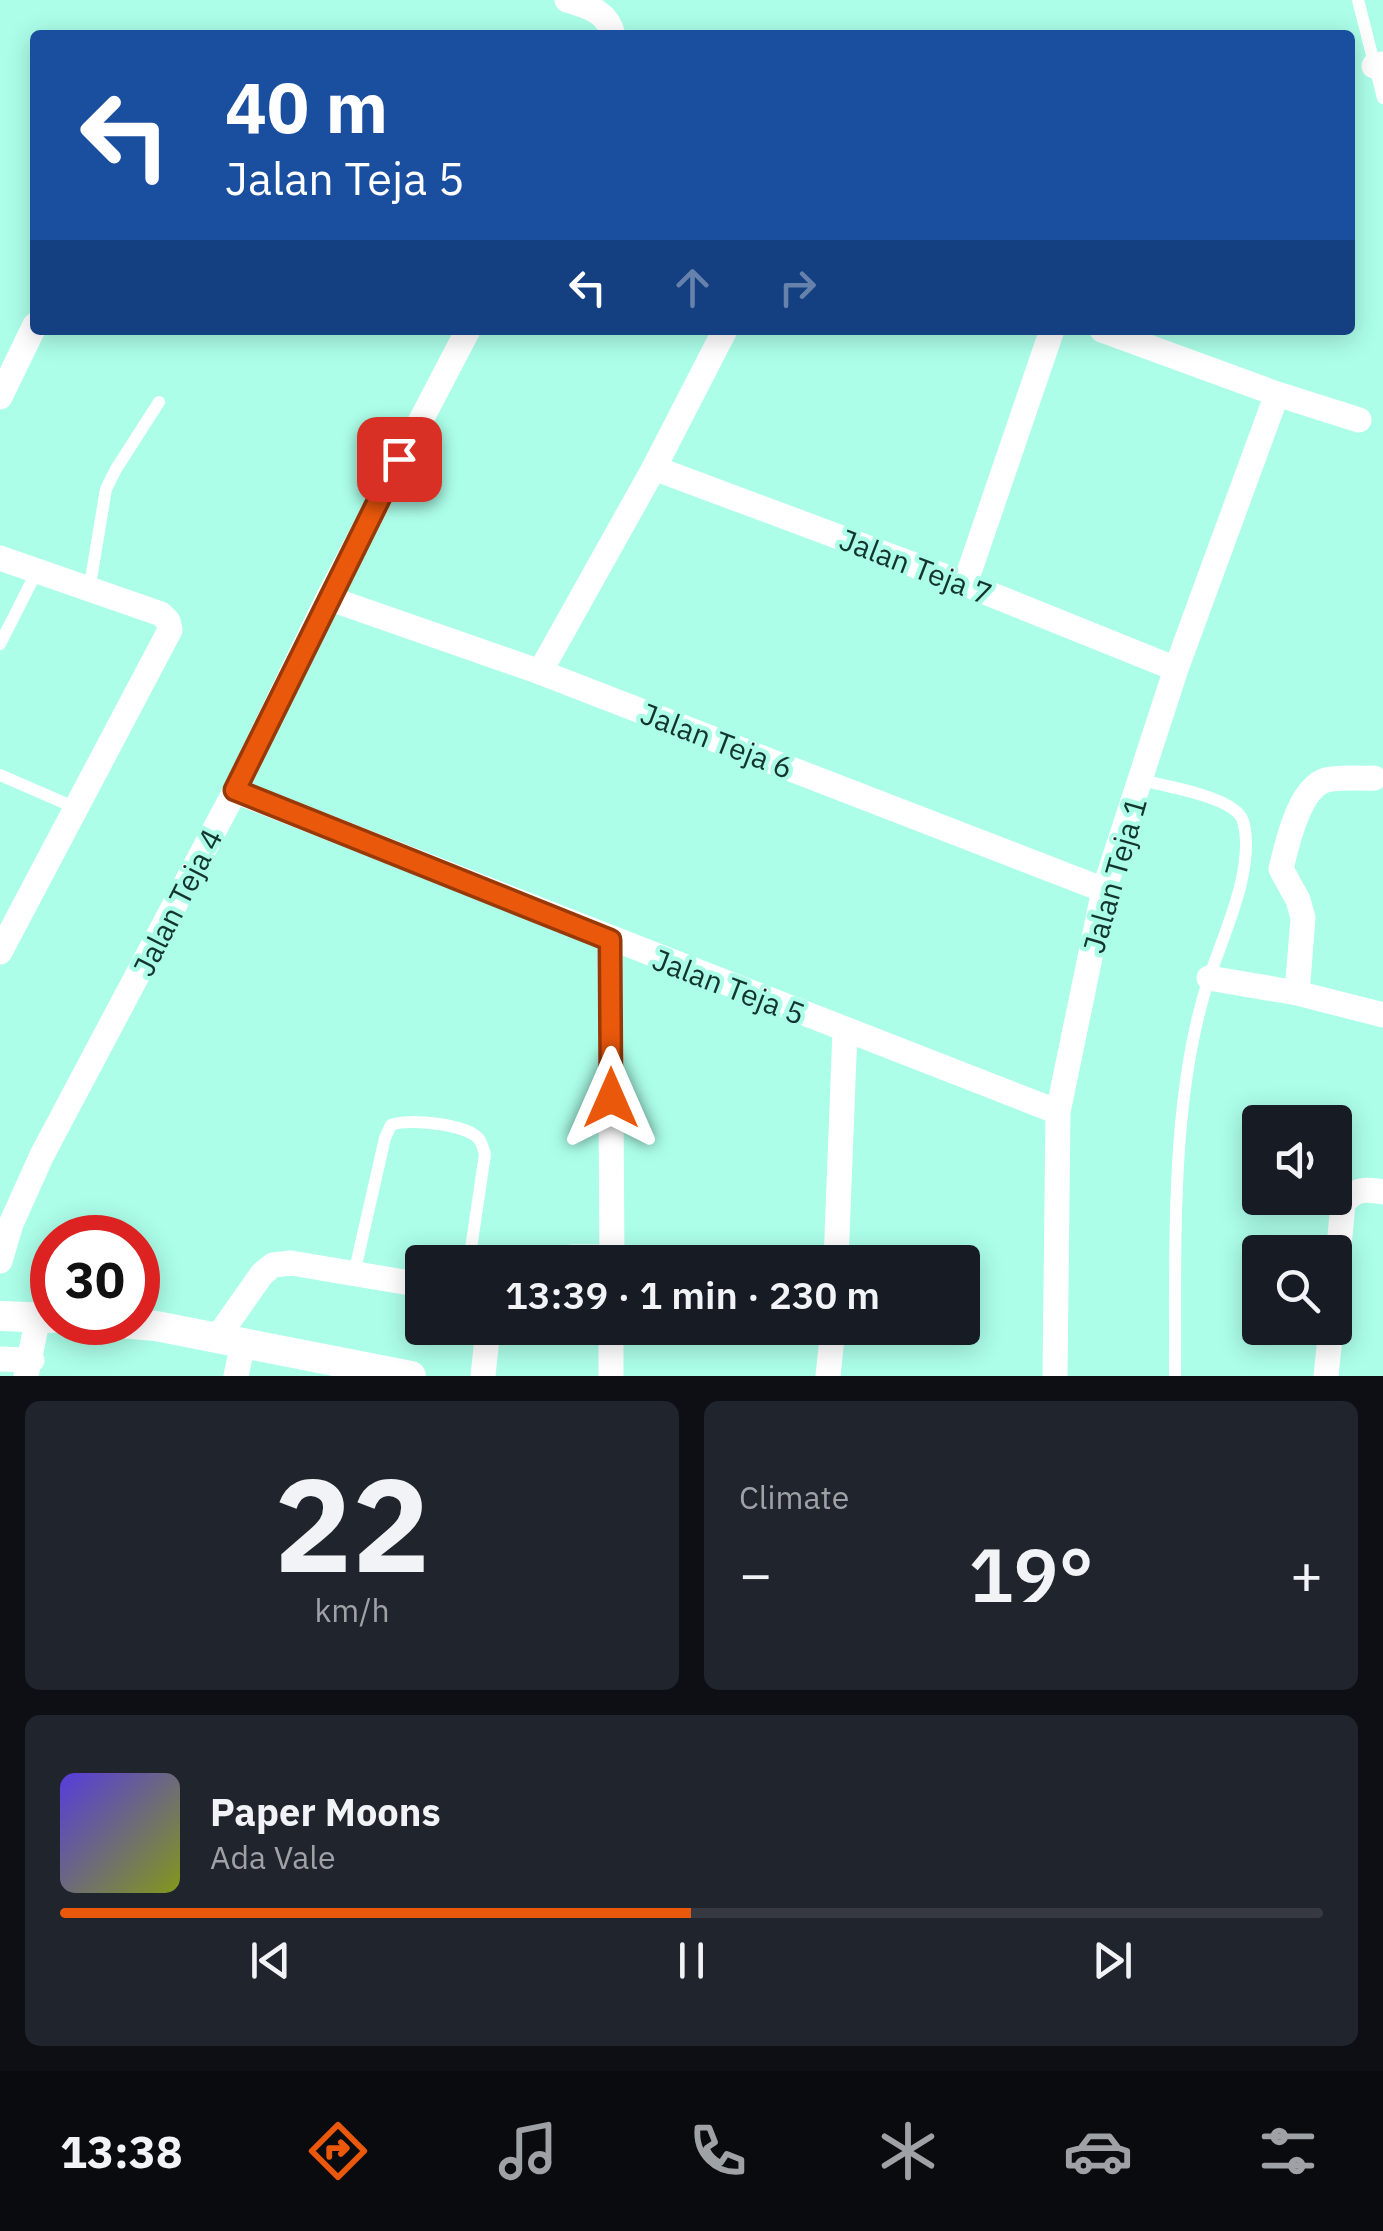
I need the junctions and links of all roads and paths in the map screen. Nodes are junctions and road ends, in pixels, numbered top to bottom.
1 (567, 0) edge
2 (1358, 0) edge
3 (612, 30) edge
4 (1378, 65) edge
5 (1383, 98) edge
6 (30, 335) edge
7 (465, 335) edge
8 (723, 335) edge
9 (1050, 335) edge
10 (1116, 335) edge
11 (1276, 394) junction
12 (0, 397) edge
13 (159, 402) dead end
14 (1359, 420) dead end
15 (654, 468) junction
16 (0, 558) edge
17 (37, 571) junction
18 (964, 584) junction
19 (90, 591) junction
20 (328, 598) junction
21 (0, 644) edge
22 (1176, 669) junction
23 (540, 672) junction
24 (0, 774) edge
25 (1374, 778) dead end
26 (1142, 780) junction
27 (235, 790) junction
28 (76, 808) junction
29 (1104, 890) junction
30 (3, 940) edge
31 (610, 940) junction
32 (1209, 978) junction
33 (1297, 993) junction
34 (1383, 1015) edge
35 (845, 1030) junction
36 (1058, 1112) junction
37 (1383, 1192) edge
38 (1340, 1235) edge
39 (472, 1245) edge
40 (612, 1245) edge
41 (837, 1245) edge
42 (0, 1261) edge
43 (354, 1274) junction
44 (405, 1282) edge
45 (0, 1316) edge
46 (30, 1317) edge
47 (160, 1327) edge
48 (230, 1340) junction
49 (486, 1345) edge
50 (611, 1345) edge
51 (831, 1345) edge
52 (1329, 1345) edge
53 (0, 1359) edge
54 (29, 1368) edge
55 (236, 1376) edge
56 (411, 1376) edge
57 (482, 1376) edge
58 (610, 1376) edge
59 (828, 1376) edge
60 (1055, 1376) edge
61 (1175, 1376) edge
62 (1326, 1376) edge

1 - 3 street
2 - 4 lane
4 - 5 lane
6 - 12 street
7 - 20 street, Jalan Teja 4
8 - 15 street
9 - 18 street
10 - 11 street
11 - 14 street
11 - 22 street, Jalan Teja 1
13 - 19 lane
15 - 18 street, Jalan Teja 7
15 - 23 street
16 - 17 street
17 - 19 street
17 - 21 lane
18 - 22 street, Jalan Teja 7
19 - 28 street
20 - 23 street, Jalan Teja 6
20 - 27 street, Jalan Teja 4
22 - 26 street, Jalan Teja 1
23 - 29 street, Jalan Teja 6
24 - 28 lane
25 - 33 street
26 - 29 street, Jalan Teja 1
26 - 32 lane
27 - 31 street, Jalan Teja 5
27 - 42 street, Jalan Teja 4
28 - 30 street
29 - 36 street, Jalan Teja 1
31 - 35 street, Jalan Teja 5
31 - 40 street
32 - 33 street
32 - 61 lane
33 - 34 street
35 - 36 street, Jalan Teja 5
35 - 41 street
36 - 60 street, Jalan Teja 1
37 - 38 street
39 - 43 lane
43 - 44 street
43 - 48 street
45 - 46 street
47 - 48 street
48 - 55 street
48 - 56 street
49 - 57 street
50 - 58 street
51 - 59 street
52 - 62 street
53 - 54 street

